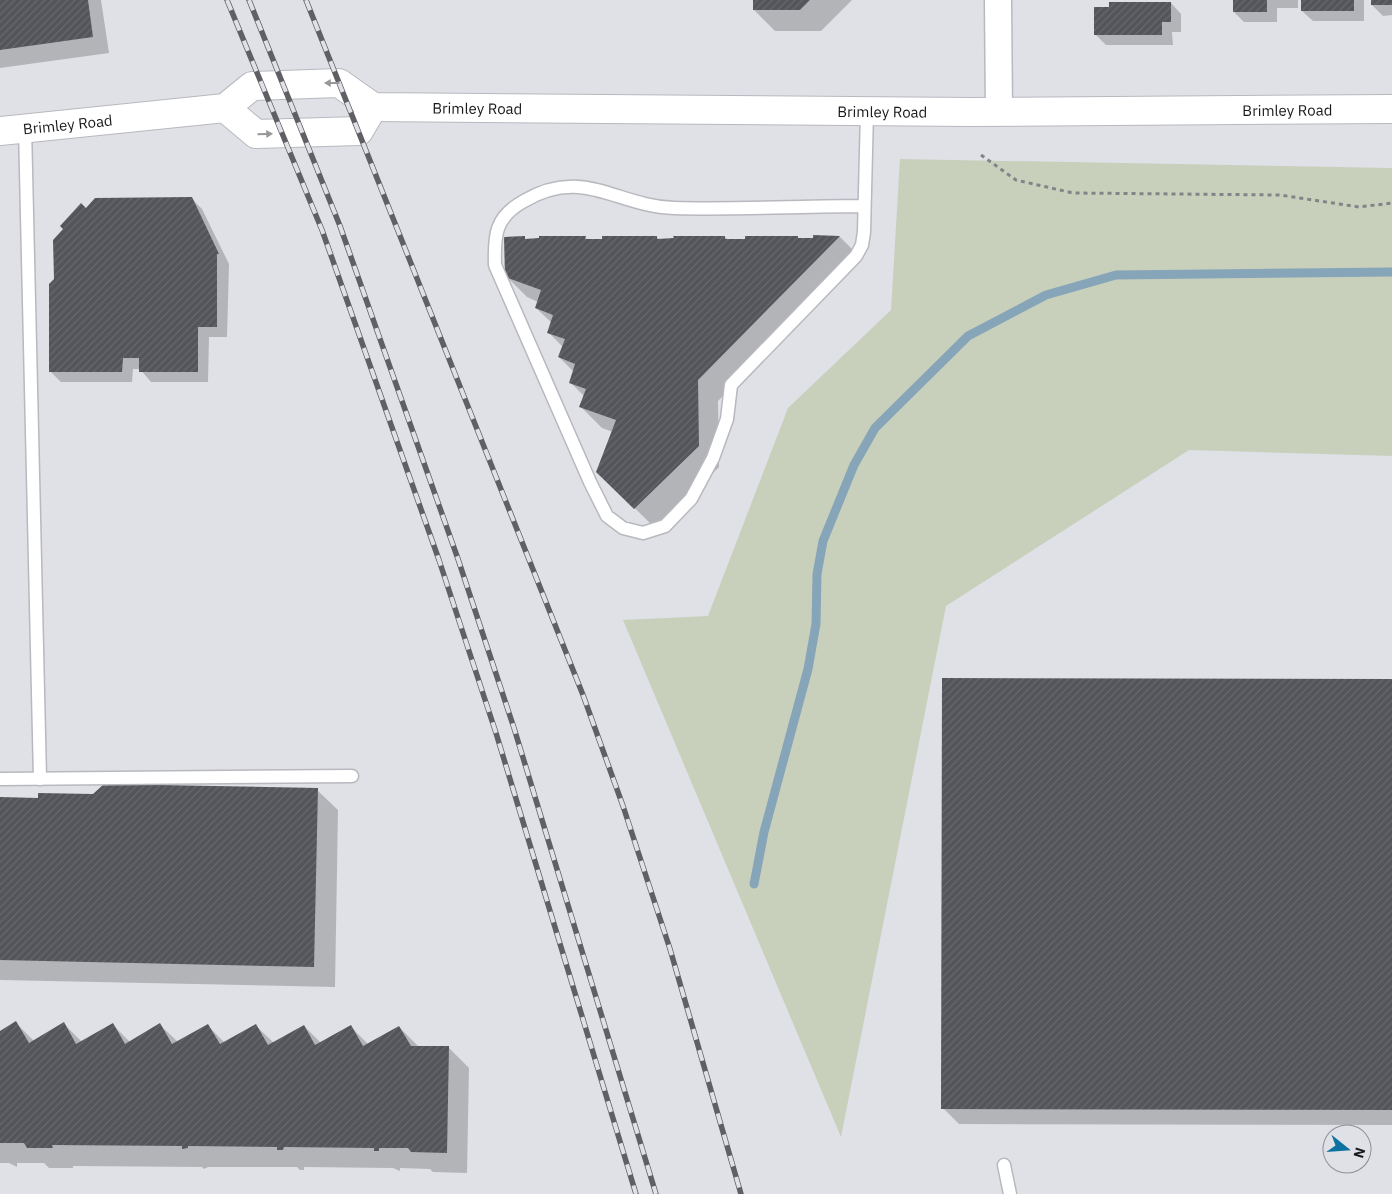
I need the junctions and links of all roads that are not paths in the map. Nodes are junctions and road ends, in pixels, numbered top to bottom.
1 (998, 0) edge
2 (373, 107) junction
3 (225, 108) junction
4 (1392, 109) edge
5 (867, 110) junction
6 (999, 112) junction
7 (13, 129) edge
8 (864, 206) junction
9 (352, 776) dead end
10 (0, 779) edge
11 (40, 779) junction
12 (1004, 1165) dead end
13 (1010, 1194) edge

1 - 6 street
2 -> 3 main road
3 -> 2 main road
2 - 5 main road, Brimley Road
3 - 7 main road, Brimley Road
4 - 6 main road, Brimley Road
5 - 6 main road, Brimley Road
5 - 8 lane
7 - 11 lane
8 - 8 lane
9 - 11 lane
10 - 11 lane
12 - 13 lane

